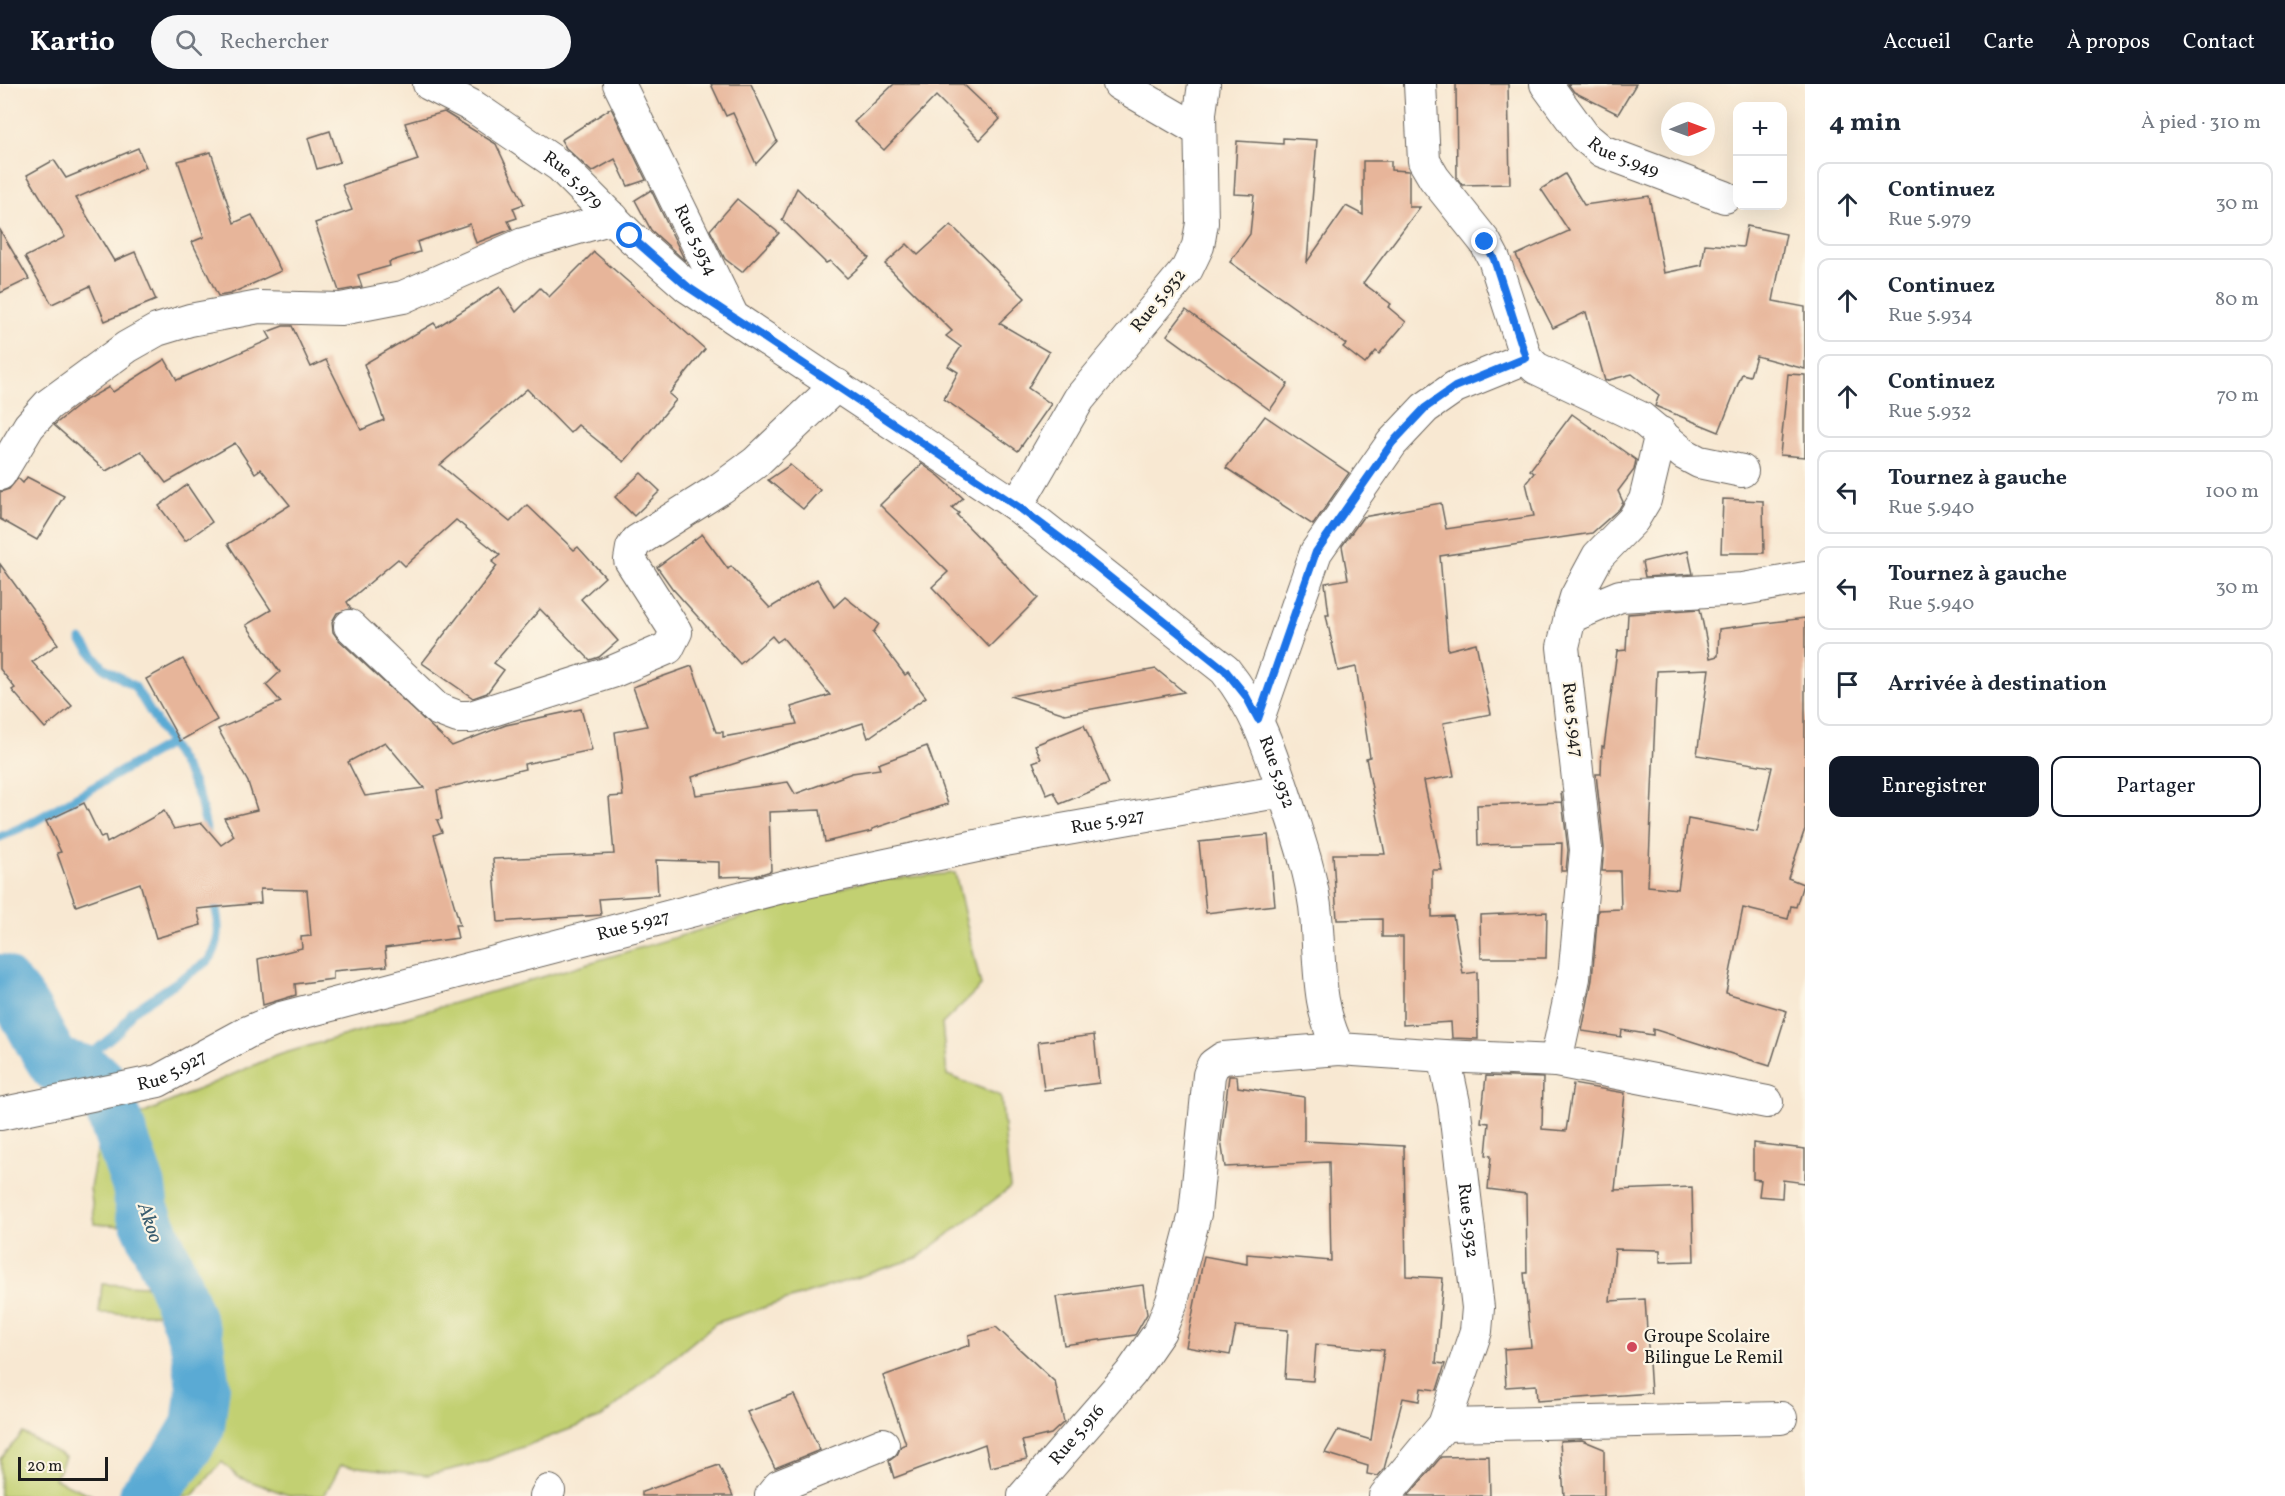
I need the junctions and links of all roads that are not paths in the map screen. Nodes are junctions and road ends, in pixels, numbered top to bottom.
1 (429, 84) edge
2 (619, 84) edge
3 (1119, 84) edge
4 (1204, 84) edge
5 (1420, 84) edge
6 (1546, 84) edge
7 (1200, 131) junction
8 (1725, 197) dead end
9 (614, 218) junction
10 (733, 317) junction
11 (1526, 358) junction
12 (837, 385) junction
13 (1660, 433) junction
14 (1742, 471) dead end
15 (0, 474) edge
16 (1017, 506) junction
17 (1805, 578) edge
18 (1570, 617) junction
19 (350, 626) dead end
20 (1258, 719) junction
21 (1283, 791) junction
22 (1339, 1049) junction
23 (1444, 1056) junction
24 (1557, 1060) junction
25 (1767, 1102) dead end
26 (0, 1114) edge
27 (1781, 1418) dead end
28 (1444, 1425) junction
29 (883, 1444) dead end
30 (771, 1496) edge
31 (1024, 1496) edge
32 (1385, 1496) edge

1 - 9 street, Rue 5.979
2 - 10 street, Rue 5.934
3 - 7 street
4 - 7 street, Rue 5.932
5 - 11 street
6 - 8 street, Rue 5.949
7 - 16 street, Rue 5.932
9 - 10 street, Rue 5.979
9 - 15 street
10 - 12 street
11 - 13 street
11 - 20 street
12 - 16 street
12 - 19 street
13 - 14 street
13 - 18 street, Rue 5.947
16 - 20 street, Rue 5.932
17 - 18 street
18 - 24 street, Rue 5.947
20 - 21 street, Rue 5.932
21 - 22 street, Rue 5.932
21 - 26 street, Rue 5.927
22 - 23 street
22 - 31 street, Rue 5.916
23 - 24 street
23 - 28 street, Rue 5.932
24 - 25 street
27 - 28 street
28 - 32 street, Rue 5.932
29 - 30 street

